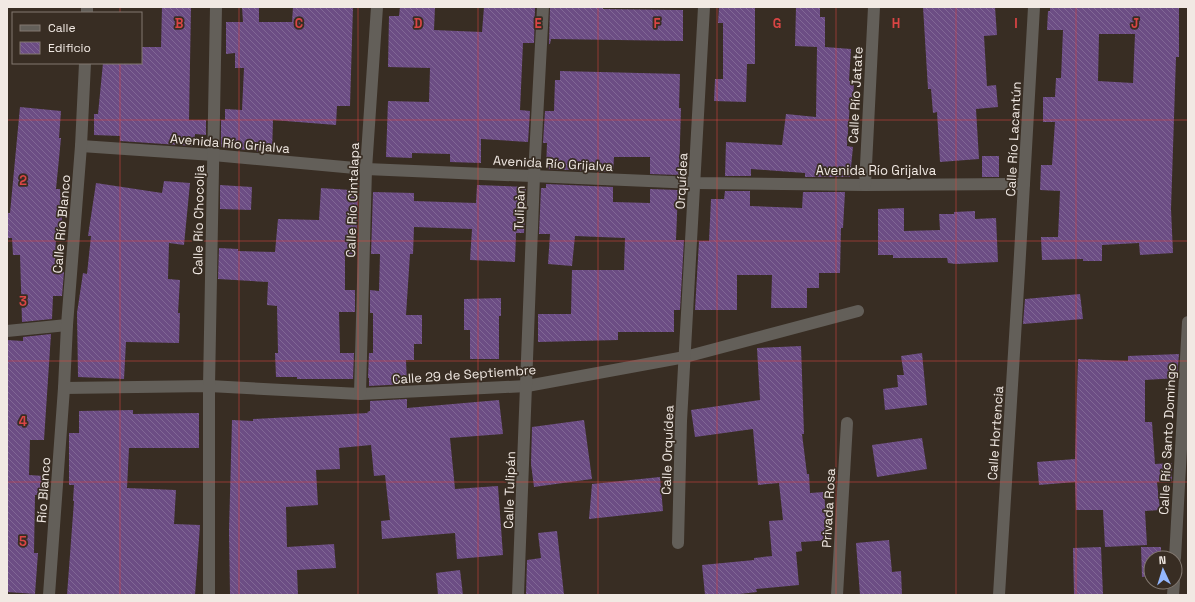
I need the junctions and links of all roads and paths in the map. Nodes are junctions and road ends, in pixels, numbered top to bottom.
1 (216, 7) edge
2 (377, 7) edge
3 (543, 7) edge
4 (704, 7) edge
5 (874, 7) edge
6 (1034, 7) edge
7 (85, 64) edge
8 (81, 146) junction
9 (213, 155) junction
10 (366, 168) junction
11 (534, 176) junction
12 (695, 183) junction
13 (1024, 184) junction
14 (865, 185) junction
15 (1020, 272) joint
16 (858, 310) dead end
17 (1188, 322) edge
18 (67, 325) junction
19 (7, 331) edge
20 (685, 358) junction
21 (209, 386) junction
22 (527, 386) junction
23 (64, 388) junction
24 (360, 394) junction
25 (847, 423) dead end
26 (678, 543) dead end
27 (1175, 550) edge
28 (49, 595) edge
29 (209, 595) edge
30 (518, 595) edge
31 (837, 595) edge
32 (999, 595) edge

1 - 9 street, Calle Río Chocolja
2 - 10 street, Calle Río Cintalapa
3 - 11 street, Tulipàn
4 - 12 street, Orquídea
5 - 14 street, Calle Río Jatate
6 - 13 street, Calle Río Lacantún
7 - 8 street, Calle Río Blanco
8 - 9 street, Avenida Río Grijalva
8 - 18 street, Calle Río Blanco
9 - 10 street, Avenida Río Grijalva
9 - 21 street, Calle Río Chocolja
10 - 11 street, Avenida Río Grijalva
10 - 24 street, Calle Río Cintalapa
11 - 12 street, Avenida Río Grijalva
11 - 22 street, Tulipàn
12 - 14 street, Avenida Río Grijalva
12 - 20 street, Orquídea
13 - 14 street, Avenida Río Grijalva
13 - 15 street, Calle Río Lacantún
15 - 32 street, Calle Hortencia
16 - 20 street, Calle 29 de Septiembre
17 - 27 street, Calle Río Santo Domingo
18 - 19 street
18 - 23 street, Calle Río Blanco
20 - 22 street, Calle 29 de Septiembre
20 - 26 street, Calle Orquídea
21 - 23 street, Calle 29 de Septiembre
21 - 24 street, Calle 29 de Septiembre
21 - 29 street, Calle Río Chocolja
22 - 24 street, Calle 29 de Septiembre
22 - 30 street, Calle Tulipán
23 - 28 street, Río Blanco
25 - 31 street, Privada Rosa

